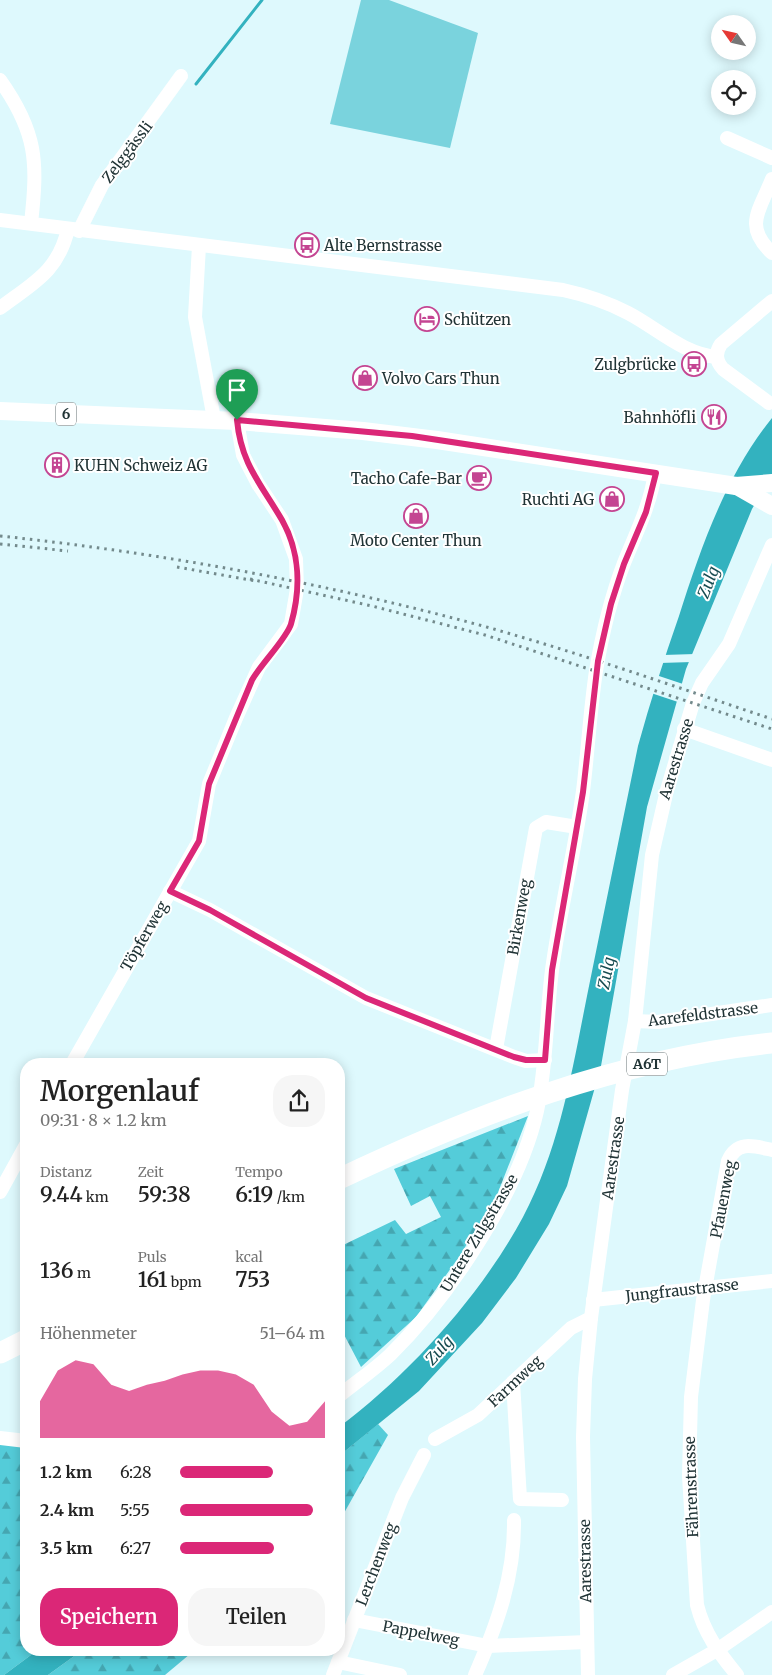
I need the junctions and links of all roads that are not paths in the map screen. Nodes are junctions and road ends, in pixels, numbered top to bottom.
1 (181, 76) dead end
2 (0, 80) edge
3 (726, 138) dead end
4 (772, 158) edge
5 (772, 179) edge
6 (0, 220) edge
7 (31, 223) junction
8 (73, 230) junction
9 (199, 246) junction
10 (772, 253) edge
11 (772, 301) edge
12 (0, 308) edge
13 (716, 357) junction
14 (769, 403) dead end
15 (0, 411) edge
16 (214, 419) junction
17 (237, 420) junction
18 (656, 473) junction
19 (772, 483) edge
20 (730, 485) junction
21 (769, 503) edge
22 (771, 549) edge
23 (684, 729) junction
24 (772, 760) edge
25 (577, 827) junction
26 (170, 891) junction
27 (772, 1005) edge
28 (635, 1021) junction
29 (772, 1043) edge
30 (496, 1049) junction
31 (75, 1058) edge
32 (545, 1060) junction
33 (772, 1150) edge
34 (20, 1156) edge
35 (345, 1176) edge
36 (0, 1192) edge
37 (772, 1281) edge
38 (705, 1288) junction
39 (593, 1300) junction
40 (590, 1318) junction
41 (20, 1343) edge
42 (0, 1353) edge
43 (513, 1382) junction
44 (345, 1391) edge
45 (0, 1438) edge
46 (435, 1439) dead end
47 (20, 1440) edge
48 (424, 1455) dead end
49 (562, 1500) dead end
50 (514, 1520) dead end
51 (772, 1612) edge
52 (354, 1620) junction
53 (587, 1642) junction
54 (345, 1643) edge
55 (488, 1646) junction
56 (717, 1650) junction
57 (340, 1656) edge
58 (335, 1669) edge
59 (400, 1675) edge
60 (475, 1675) edge
61 (588, 1675) edge
62 (673, 1675) edge
63 (737, 1675) edge

1 - 8 street, Zelggässli
2 - 7 street
3 - 4 street
5 - 10 street
6 - 7 street
7 - 8 street
8 - 9 street
8 - 12 street, Zelggässli
9 - 13 street
9 - 16 street
11 - 13 street
13 - 14 street
15 - 16 main road, 6
16 - 17 main road, 6
17 - 18 main road, 6
17 - 26 street, Töpferweg
18 - 20 main road, 6
18 - 25 street, Untere Zulgstrasse
19 - 20 main road, 6
20 - 21 main road, 6
22 - 23 street, Aarestrasse
23 - 24 street
23 - 28 street, Aarestrasse
25 - 30 street, Birkenweg
25 - 32 street, Untere Zulgstrasse
26 - 30 street
26 - 31 street, Töpferweg
27 - 28 street, Aarefeldstrasse
28 - 39 street, Aarestrasse
29 - 35 highway, A6T
30 - 32 street
32 - 44 street, Untere Zulgstrasse
33 - 38 street, Pfauenweg
34 - 36 street
37 - 38 street, Jungfraustrasse
38 - 39 street, Jungfraustrasse
38 - 56 street, Fährenstrasse
39 - 40 street, Aarestrasse
40 - 43 street, Farmweg
40 - 53 street, Aarestrasse
41 - 42 highway
43 - 46 street, Farmweg
43 - 49 street
45 - 47 street
48 - 52 street, Lerchenweg
50 - 55 street
51 - 56 street
52 - 54 street, Lerchenweg
52 - 55 street, Pappelweg
53 - 55 street, Pappelweg
53 - 61 street, Aarestrasse
55 - 60 street
56 - 62 street
56 - 63 street, Fährenstrasse
57 - 58 street, Lerchenweg
58 - 59 street

